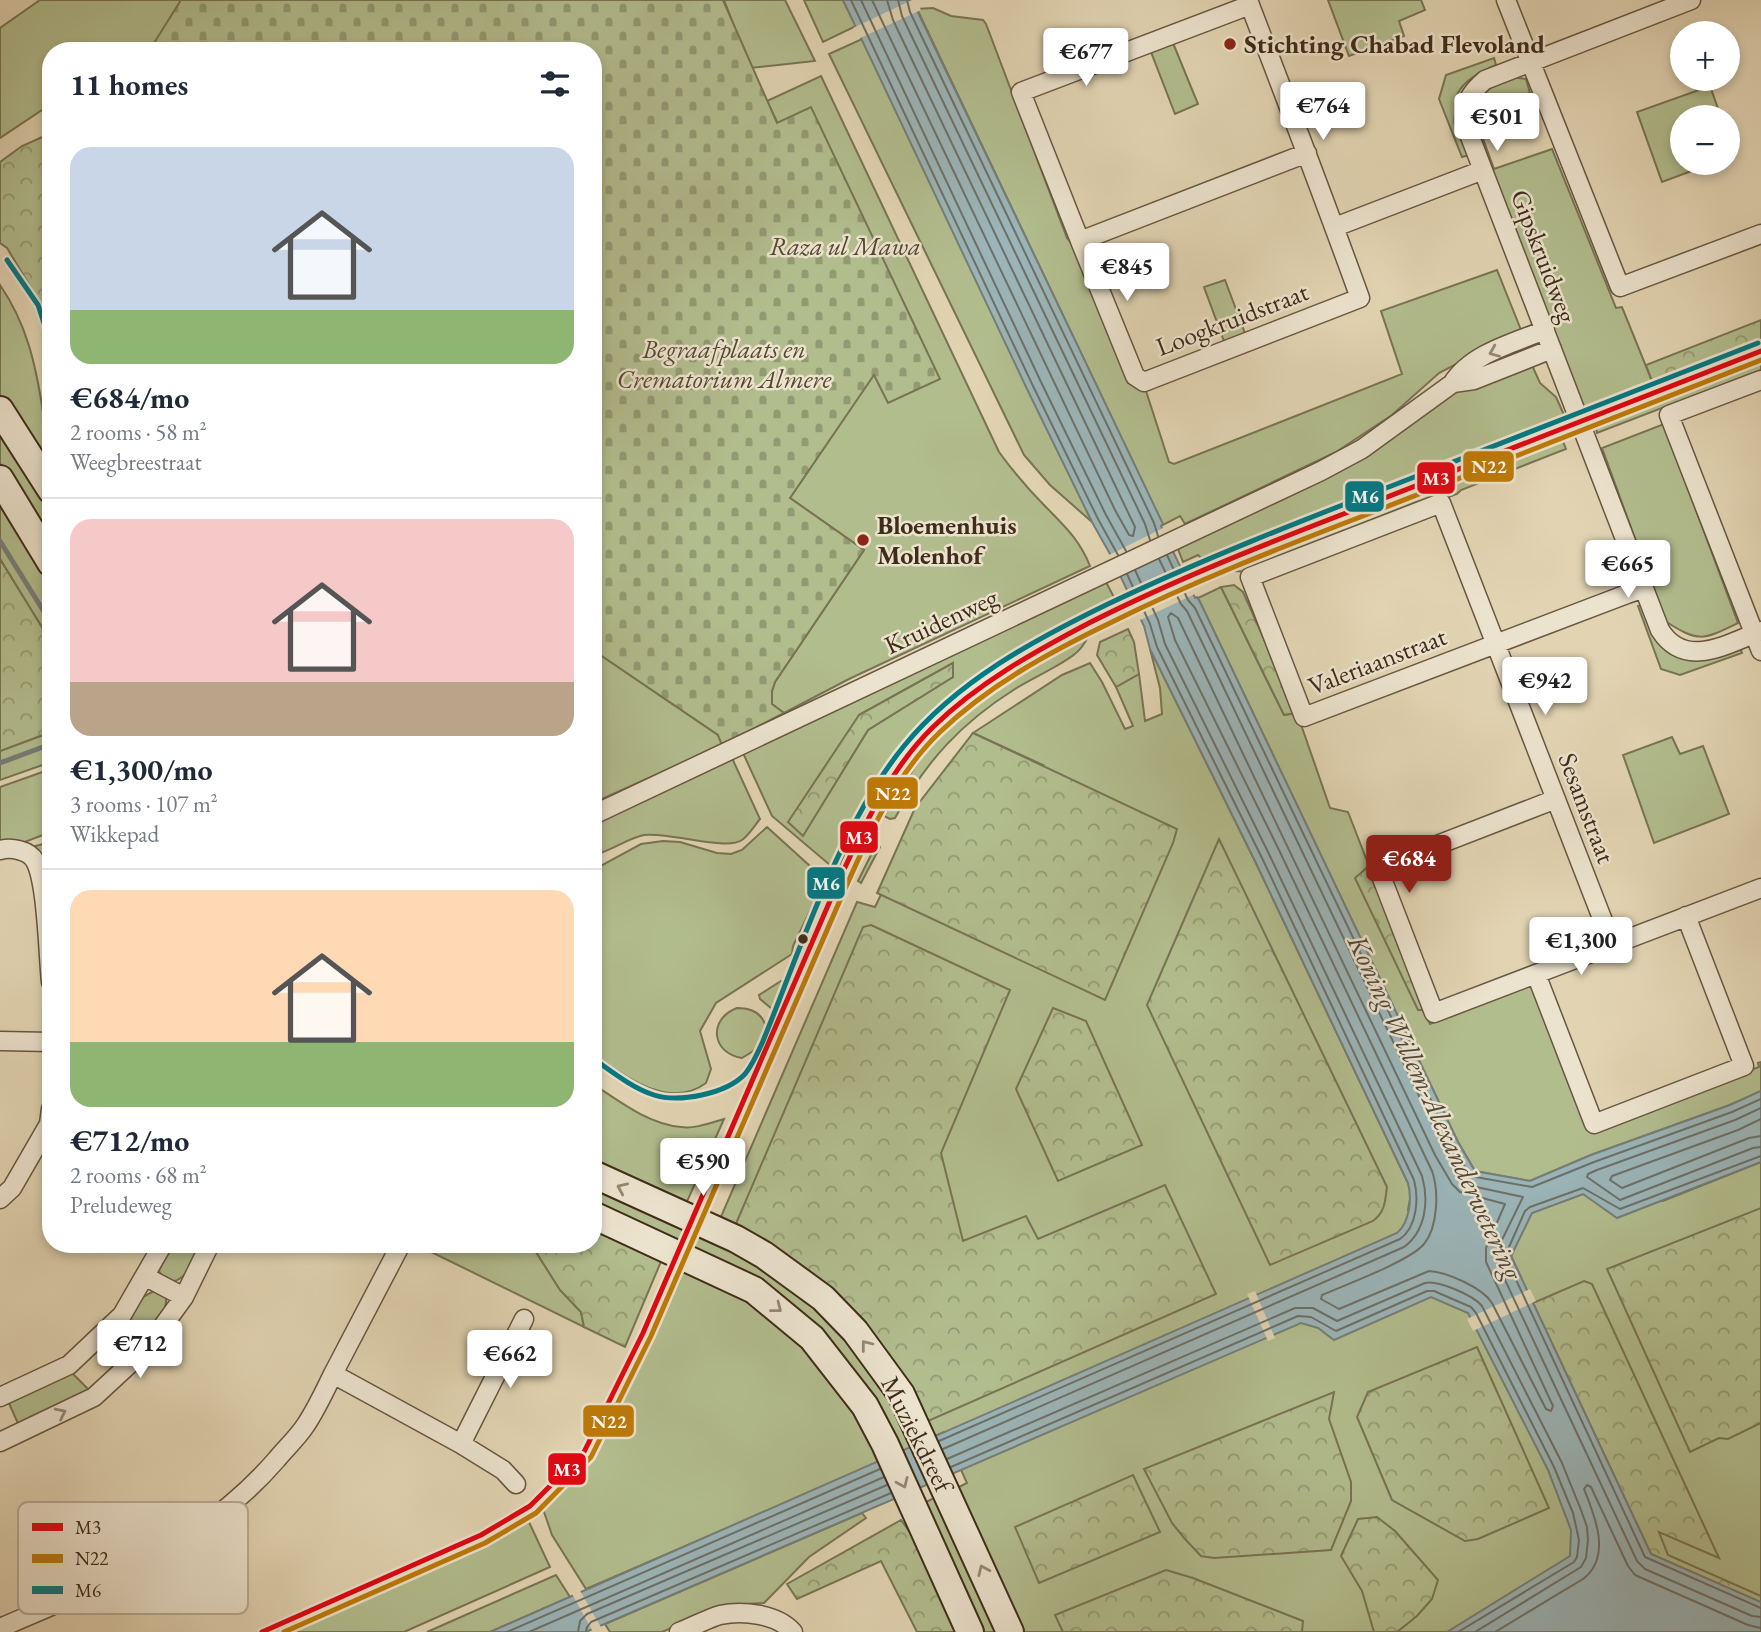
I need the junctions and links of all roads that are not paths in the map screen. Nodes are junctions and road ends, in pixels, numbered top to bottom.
1 (1506, 0) edge
2 (1690, 0) edge
3 (1249, 2) edge
4 (1530, 61) junction
5 (1307, 153) junction
6 (1483, 170) junction
7 (1335, 227) junction
8 (1761, 234) edge
9 (1080, 241) junction
10 (1545, 330) junction
11 (1552, 349) junction
12 (1761, 380) edge
13 (1452, 384) junction
14 (0, 410) edge
15 (42, 476) edge
16 (0, 479) edge
17 (1441, 503) joint
18 (42, 548) edge
19 (1644, 588) junction
20 (1758, 632) edge
21 (1496, 644) junction
22 (1761, 651) edge
23 (1556, 799) junction
24 (602, 811) edge
25 (0, 850) edge
26 (42, 882) edge
27 (1761, 888) edge
28 (1686, 916) junction
29 (1612, 944) junction
30 (1536, 974) junction
31 (0, 1041) edge
32 (42, 1042) edge
33 (42, 1136) edge
34 (602, 1178) edge
35 (0, 1199) edge
36 (602, 1219) edge
37 (158, 1253) edge
38 (206, 1253) edge
39 (396, 1253) edge
40 (146, 1277) junction
41 (184, 1297) junction
42 (524, 1319) dead end
43 (334, 1374) junction
44 (0, 1396) edge
45 (0, 1442) edge
46 (461, 1444) junction
47 (516, 1484) dead end
48 (235, 1502) edge
49 (32, 1614) edge
50 (0, 1628) edge
51 (679, 1632) edge
52 (793, 1632) edge
53 (970, 1632) edge
54 (1010, 1632) edge

1 - 4 street
2 - 4 street, Gipskruidweg
3 - 5 street
3 - 9 street
4 - 6 street, Gipskruidweg
4 - 8 street
5 - 7 street
5 - 9 street
6 - 7 street
6 - 10 street, Gipskruidweg
7 - 9 street, Loogkruidstraat
10 - 11 street, Gipskruidweg
10 -> 13 street, Kruidenweg
11 - 13 street, Kruidenweg
11 - 19 street, Gipskruidweg
12 - 20 street
13 - 24 street, Kruidenweg
14 - 15 main road
16 - 18 main road
17 - 21 street, Sesamstraat
17 - 21 street, Valeriaanstraat
19 - 20 street, Gipskruidweg
19 - 21 street, Valeriaanstraat
20 - 22 street
21 - 23 street, Sesamstraat
23 - 29 street, Sesamstraat
23 - 30 street
25 - 26 street
27 - 28 street
28 - 29 street
28 - 30 street
29 - 30 street
31 - 32 street
33 - 35 street
54 -> 34 main road, Muziekdreef
36 -> 53 main road, Muziekdreef
37 - 40 street
38 - 41 street
39 - 43 street
40 - 41 street
40 - 44 street
45 -> 41 street
42 - 46 street
43 - 46 street
43 - 48 street
46 - 47 street
49 - 50 street
51 - 52 street

